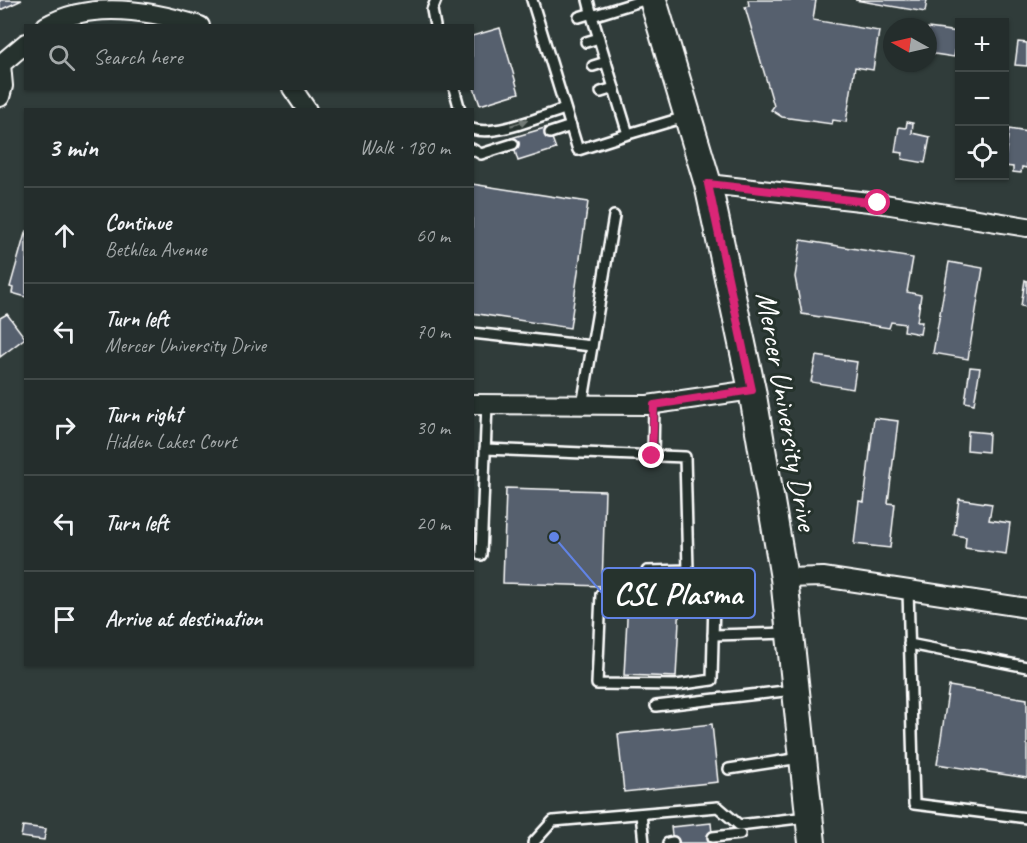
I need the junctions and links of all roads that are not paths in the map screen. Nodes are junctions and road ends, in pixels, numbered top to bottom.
1 (436, 0) edge
2 (588, 0) edge
3 (644, 0) edge
4 (652, 0) edge
5 (544, 2) dead end
6 (533, 3) edge
7 (592, 14) junction
8 (579, 17) dead end
9 (49, 24) edge
10 (193, 24) edge
11 (435, 24) edge
12 (551, 27) dead end
13 (541, 30) junction
14 (599, 38) junction
15 (586, 42) dead end
16 (24, 45) edge
17 (559, 51) dead end
18 (548, 55) junction
19 (606, 62) junction
20 (1, 64) edge
21 (593, 66) dead end
22 (566, 75) dead end
23 (556, 79) junction
24 (614, 88) junction
25 (293, 90) edge
26 (455, 90) edge
27 (601, 92) dead end
28 (0, 97) edge
29 (574, 100) dead end
30 (564, 106) junction
31 (306, 108) edge
32 (459, 108) edge
33 (687, 116) junction
34 (571, 126) junction
35 (474, 129) edge
36 (550, 133) dead end
37 (628, 135) junction
38 (513, 144) dead end
39 (474, 150) edge
40 (708, 184) junction
41 (614, 216) dead end
42 (1027, 227) edge
43 (474, 333) edge
44 (592, 346) junction
45 (752, 390) junction
46 (480, 404) edge
47 (654, 405) junction
48 (582, 406) junction
49 (485, 449) junction
50 (652, 456) junction
51 (481, 555) dead end
52 (647, 571) dead end
53 (784, 578) junction
54 (908, 590) junction
55 (1027, 608) edge
56 (789, 633) junction
57 (713, 635) junction
58 (909, 644) junction
59 (1027, 667) edge
60 (795, 690) junction
61 (656, 706) dead end
62 (802, 758) junction
63 (729, 769) dead end
64 (641, 814) junction
65 (808, 817) junction
66 (1027, 818) edge
67 (740, 834) edge
68 (713, 837) dead end
69 (673, 842) edge
70 (533, 843) edge
71 (644, 843) edge
72 (668, 843) edge
73 (812, 843) edge

1 - 11 lane
2 - 7 lane
3 - 7 lane
4 - 33 main road, Mercer University Drive
5 - 6 lane
6 - 13 lane
7 - 8 lane
7 - 14 lane
9 - 10 street
12 - 13 lane
13 - 18 lane
14 - 15 lane
14 - 19 lane
16 - 20 street
17 - 18 lane
18 - 23 lane
19 - 21 lane
19 - 24 lane
20 - 28 street
22 - 23 lane
23 - 30 lane
24 - 27 lane
24 - 37 lane
25 - 31 street
26 - 32 lane
29 - 30 lane
30 - 34 lane
35 -> 30 lane
33 - 37 lane
33 - 40 main road, Mercer University Drive
34 - 36 lane
34 - 37 lane
38 - 39 lane
40 - 42 street
40 - 45 main road, Mercer University Drive
41 - 44 lane
43 - 44 lane
44 - 48 lane
45 - 47 street
45 - 53 main road, Mercer University Drive
46 - 48 street
46 - 49 lane
47 - 48 street
47 - 50 lane
49 - 50 lane
49 - 51 lane
50 - 52 lane
53 - 54 street
53 - 56 main road, Mercer University Drive
54 - 55 street
54 - 58 lane
56 - 57 lane
56 - 60 main road, Mercer University Drive
57 - 57 lane
58 - 59 lane
58 - 66 lane
60 - 61 lane
60 - 62 main road, Mercer University Drive
62 - 63 lane
62 - 65 main road, Mercer University Drive
64 - 67 lane
64 - 70 lane
64 - 71 lane
65 - 67 lane
65 - 73 main road, Mercer University Drive
67 - 68 lane
69 - 72 lane

